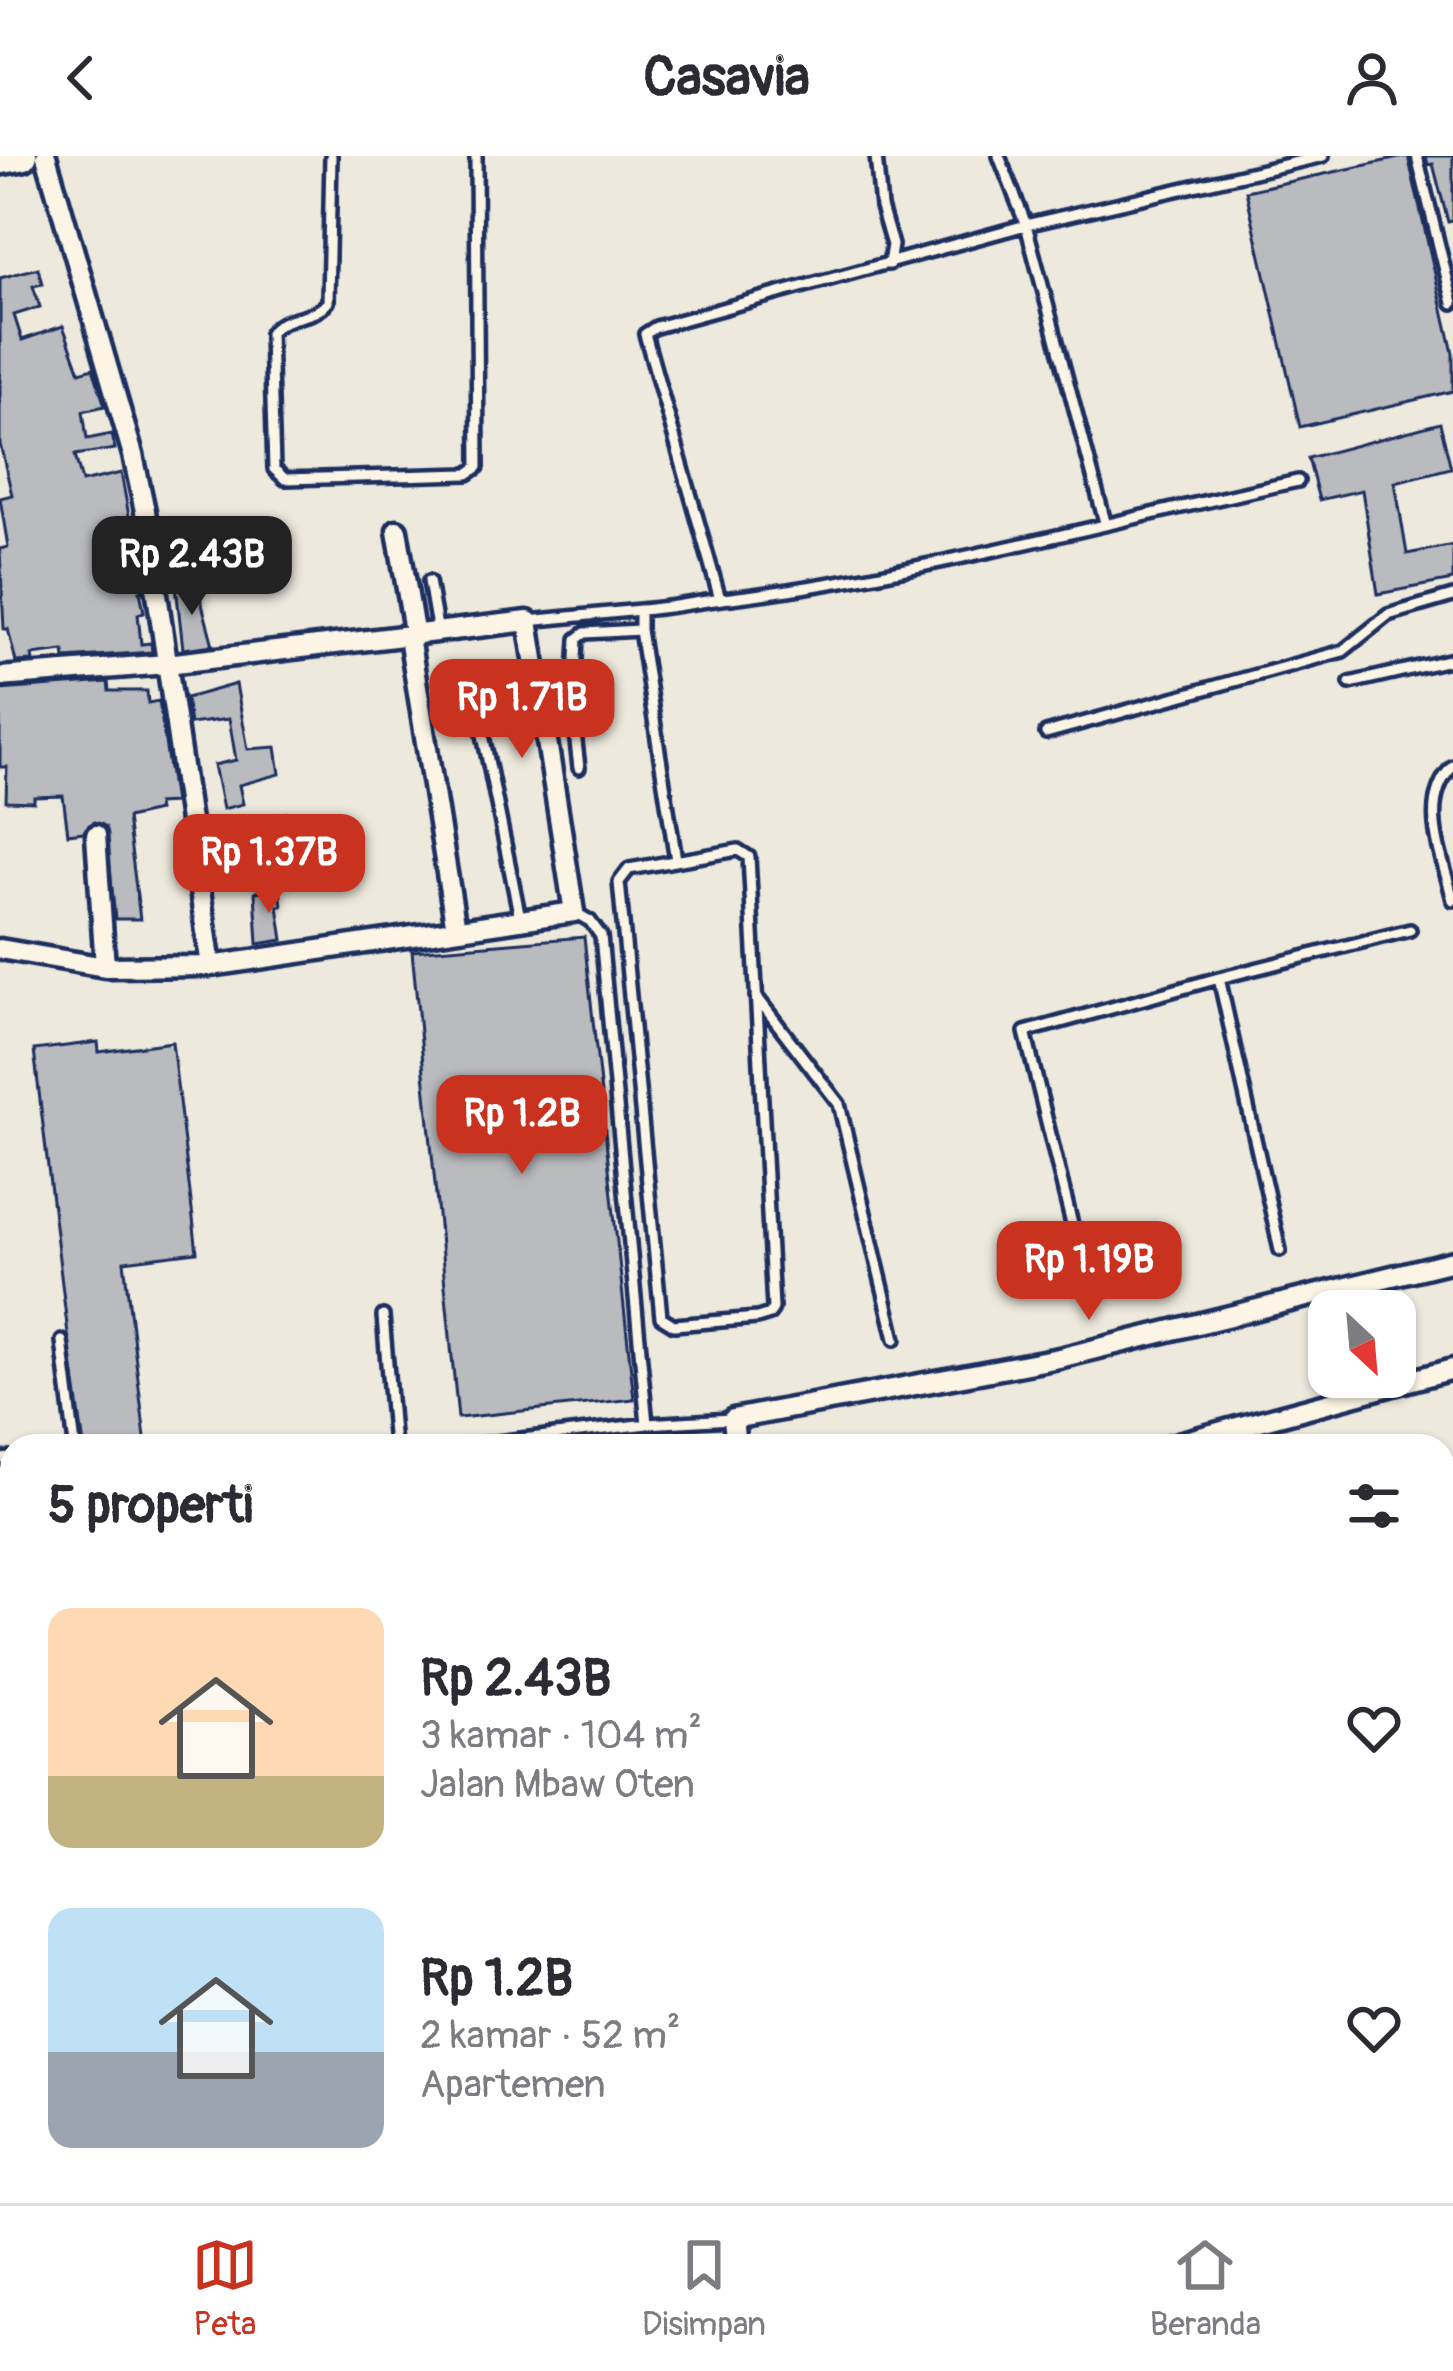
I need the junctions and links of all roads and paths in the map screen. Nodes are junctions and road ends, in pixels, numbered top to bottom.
1 (23, 156) edge
2 (46, 156) edge
3 (332, 156) edge
4 (476, 156) edge
5 (876, 156) edge
6 (999, 156) edge
7 (1323, 156) edge
8 (1417, 156) edge
9 (0, 160) edge
10 (1026, 225) junction
11 (890, 264) junction
12 (1453, 304) edge
13 (1298, 481) dead end
14 (1106, 522) junction
15 (397, 530) dead end
16 (429, 581) dead end
17 (1453, 596) edge
18 (720, 599) junction
19 (640, 610) junction
20 (527, 621) junction
21 (640, 630) junction
22 (438, 633) junction
23 (412, 637) junction
24 (1453, 659) edge
25 (166, 664) junction
26 (0, 677) edge
27 (1350, 683) dead end
28 (481, 724) dead end
29 (1046, 733) dead end
30 (1453, 766) edge
31 (579, 768) dead end
32 (96, 835) dead end
33 (676, 860) junction
34 (1453, 900) edge
35 (572, 903) junction
36 (520, 918) junction
37 (454, 919) junction
38 (1410, 930) dead end
39 (0, 949) edge
40 (105, 967) junction
41 (211, 967) junction
42 (1219, 978) junction
43 (757, 995) junction
44 (1280, 1250) dead end
45 (1453, 1261) edge
46 (1089, 1294) dead end
47 (383, 1316) dead end
48 (895, 1339) dead end
49 (62, 1341) dead end
50 (1453, 1369) edge
51 (733, 1419) junction
52 (647, 1424) junction
53 (74, 1434) edge
54 (393, 1434) edge
55 (563, 1434) edge
56 (735, 1434) edge
57 (1212, 1434) edge

1 - 9 main road
2 - 25 street
3 - 4 lane
5 - 11 lane
6 - 10 lane
7 - 10 lane
8 - 12 lane
10 - 11 lane
10 - 14 lane
11 - 18 lane
13 - 14 lane
14 - 18 lane
15 - 23 street
16 - 22 lane
17 - 29 lane
18 - 19 lane
19 - 20 lane
19 - 21 lane
20 - 22 street
20 - 35 street
21 - 31 lane
21 - 33 lane
22 - 23 street
23 - 25 street
23 - 37 street
24 - 27 lane
25 - 26 street
25 - 41 street
28 - 36 lane
30 - 34 lane
32 - 40 street
33 - 43 lane
33 - 43 lane
35 - 36 street
35 - 52 lane
36 - 37 street
37 - 41 street
38 - 42 lane
39 - 40 street
40 - 41 street
42 - 44 lane
42 - 46 lane
43 - 48 lane
45 - 51 street
47 - 54 lane
49 - 53 lane
50 - 57 street
51 - 52 lane
51 - 56 street
52 - 55 lane

